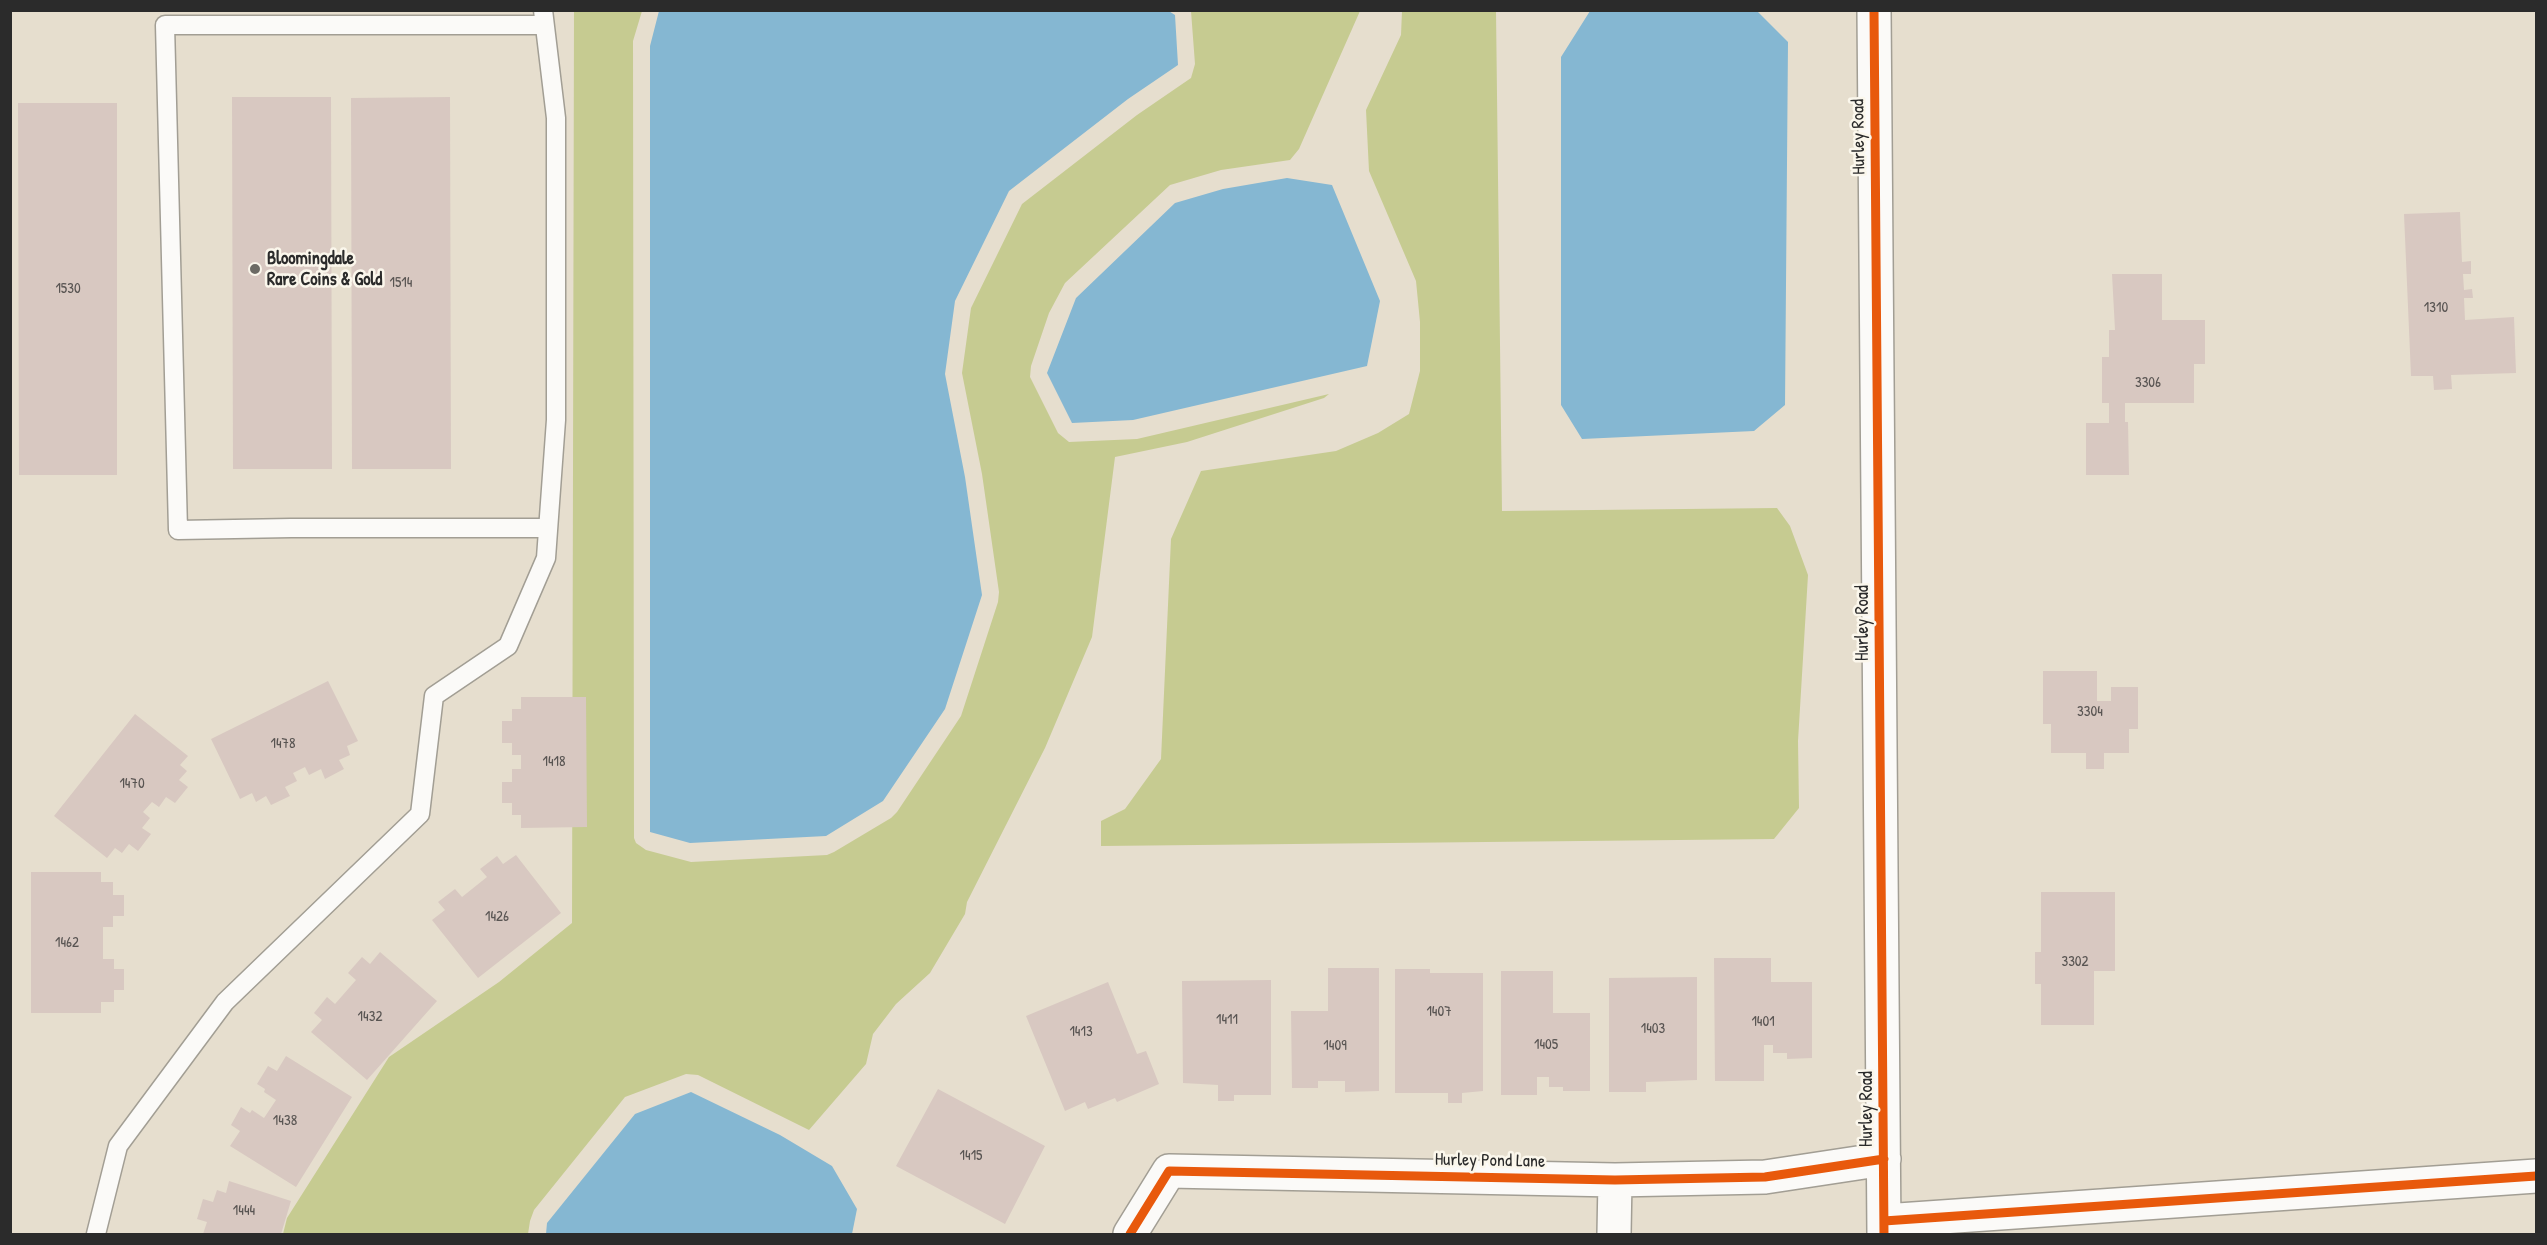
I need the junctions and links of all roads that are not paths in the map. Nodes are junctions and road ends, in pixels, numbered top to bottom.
1 (1874, 10) edge
2 (544, 18) edge
3 (548, 528) junction
4 (1884, 1159) junction
5 (2536, 1176) edge
6 (1615, 1180) junction
7 (1884, 1228) edge
8 (96, 1234) edge
9 (1130, 1234) edge
10 (1614, 1234) edge

1 - 4 street, Hurley Road
2 - 3 lane
2 - 3 lane
3 - 8 lane
4 - 6 street, Hurley Pond Lane
4 - 7 street, Hurley Road
5 - 7 street
6 - 9 street, Hurley Pond Lane
6 - 10 street

